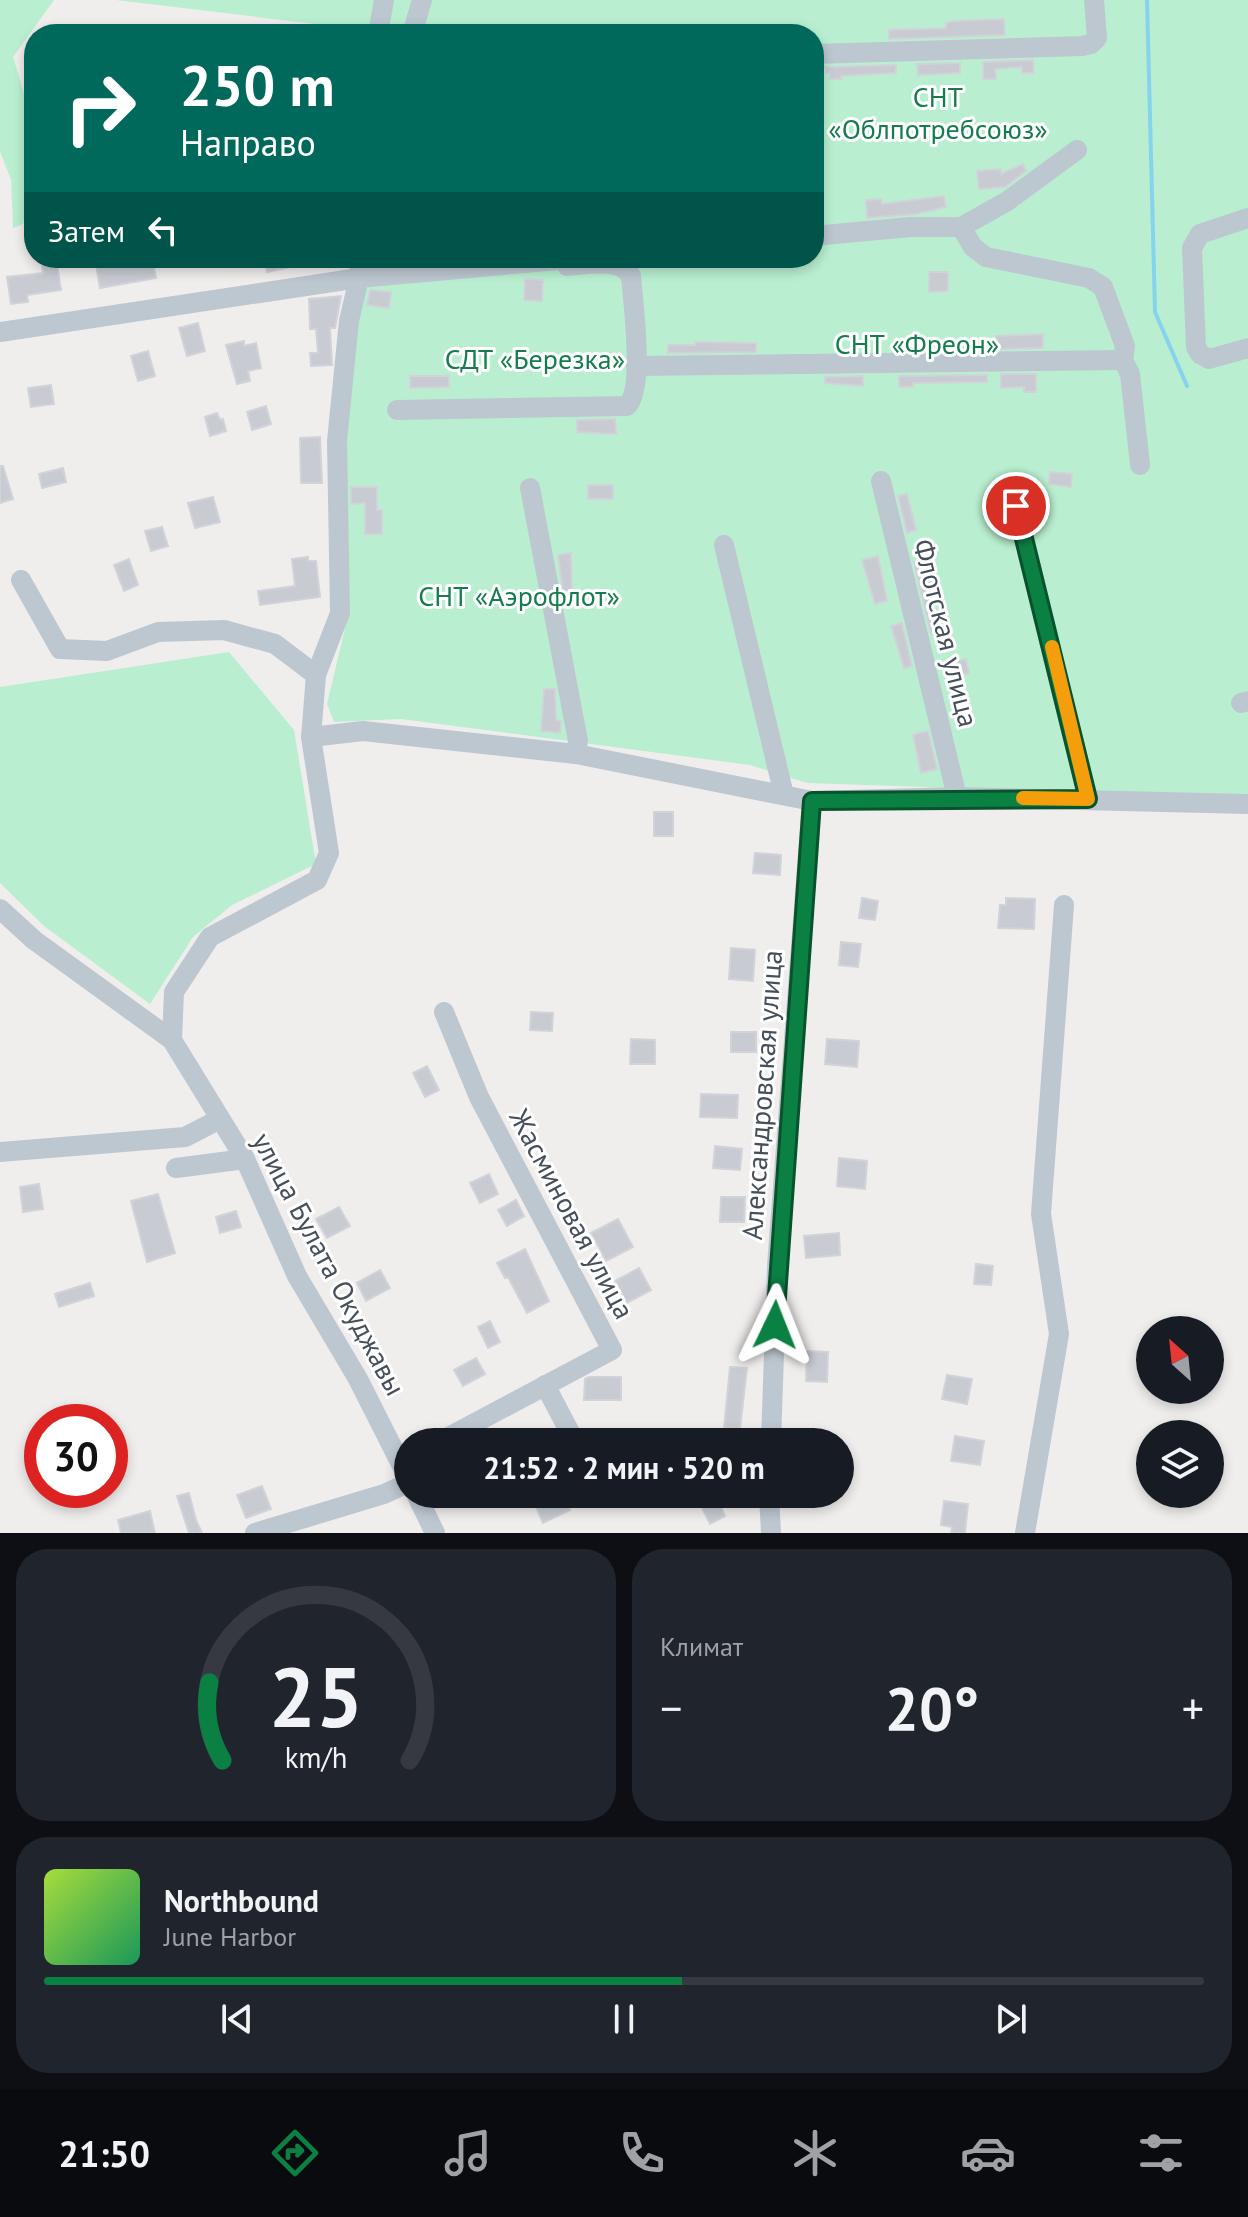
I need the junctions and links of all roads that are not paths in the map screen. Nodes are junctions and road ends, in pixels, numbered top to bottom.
1 (384, 0) edge
2 (422, 0) edge
3 (1094, 0) edge
4 (380, 24) edge
5 (415, 24) edge
6 (824, 54) edge
7 (1077, 150) dead end
8 (1248, 218) edge
9 (961, 227) junction
10 (824, 235) edge
11 (360, 268) edge
12 (623, 268) edge
13 (1, 328) edge
14 (1248, 348) edge
15 (1123, 360) junction
16 (636, 366) junction
17 (397, 410) dead end
18 (1140, 465) dead end
19 (881, 481) dead end
20 (530, 488) dead end
21 (1016, 506) dead end
22 (724, 545) dead end
23 (21, 580) dead end
24 (316, 675) junction
25 (311, 737) junction
26 (576, 754) junction
27 (784, 795) junction
28 (957, 797) junction
29 (1088, 799) junction
30 (812, 801) junction
31 (1248, 804) edge
32 (1064, 905) dead end
33 (0, 909) edge
34 (444, 1012) dead end
35 (172, 1040) junction
36 (220, 1119) junction
37 (0, 1152) edge
38 (245, 1159) junction
39 (176, 1168) dead end
40 (545, 1385) junction
41 (465, 1428) edge
42 (568, 1428) edge
43 (771, 1428) edge
44 (394, 1448) edge
45 (394, 1484) edge
46 (423, 1508) edge
47 (770, 1508) edge
48 (255, 1533) edge
49 (435, 1533) edge
50 (771, 1533) edge
51 (1025, 1533) edge

1 - 4 street
2 - 5 street
3 - 6 street
7 - 9 street
8 - 14 street
9 - 10 street
9 - 15 street
11 - 13 street
11 - 24 street
12 - 16 street
15 - 16 street
15 - 18 street
16 - 17 street
19 - 28 street, Флотская улица
20 - 26 street
21 - 29 street
22 - 27 street
23 - 24 street
24 - 25 street
25 - 26 street
25 - 35 street
26 - 27 street
27 - 30 street
28 - 29 street
28 - 30 street
29 - 31 street
30 - 43 street, Александровская улица
32 - 51 street
33 - 35 street
34 - 40 street, Жасминовая улица
35 - 36 street, улица Булата Окуджавы
36 - 37 street
36 - 38 street, улица Булата Окуджавы
38 - 39 street
38 - 44 street, улица Булата Окуджавы
40 - 41 street, Жасминовая улица
40 - 42 street
45 - 48 street, улица Булата Окуджавы
46 - 49 street
47 - 50 street

